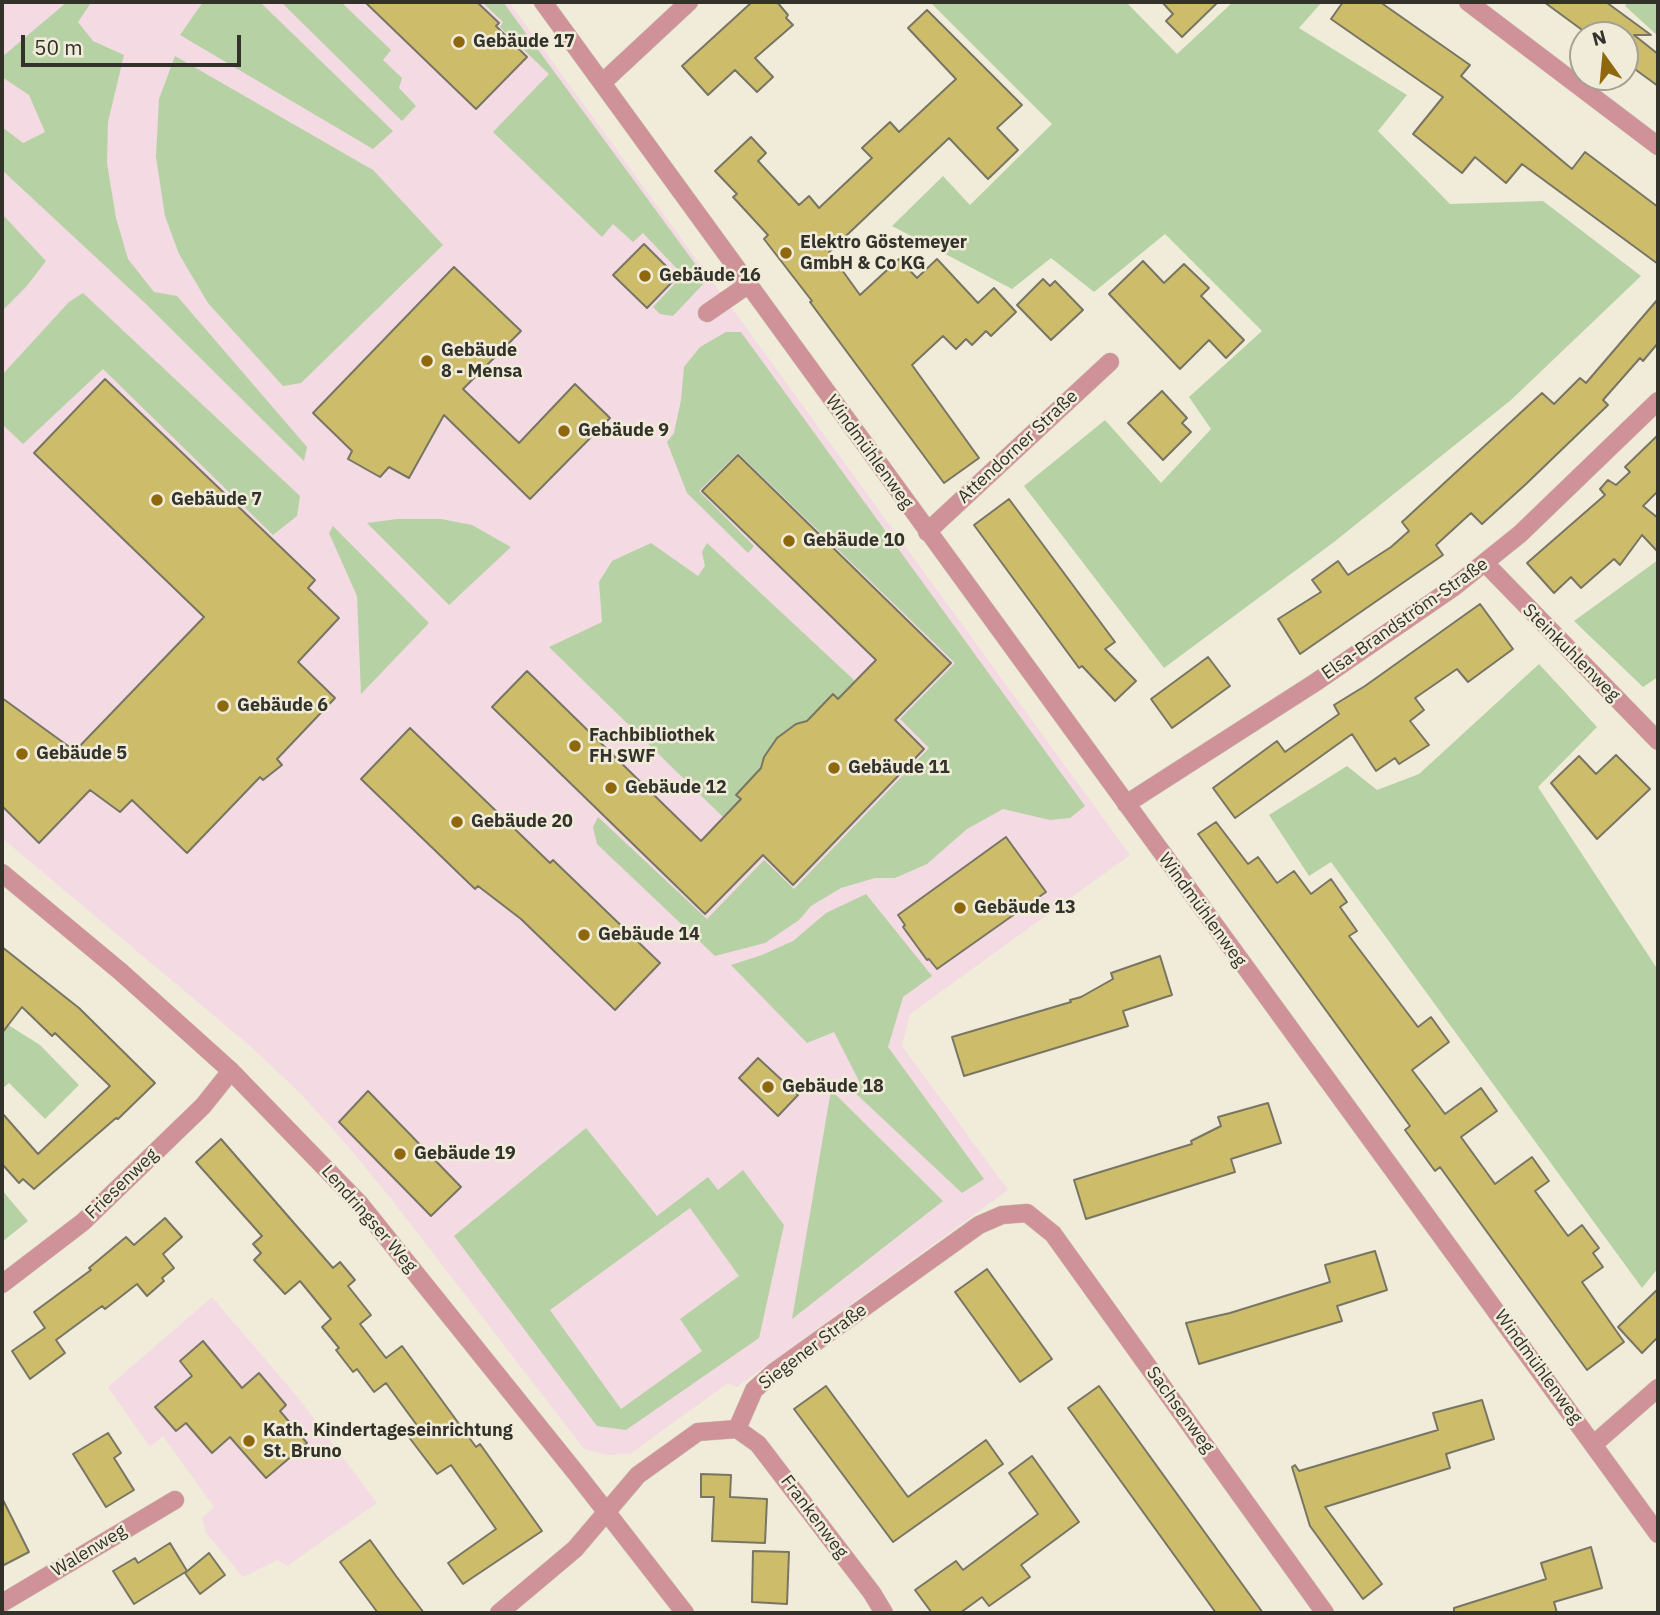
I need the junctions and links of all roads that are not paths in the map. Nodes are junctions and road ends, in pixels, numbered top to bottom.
1 (543, 2) edge
2 (689, 2) edge
3 (1468, 2) edge
4 (602, 83) junction
5 (1658, 146) edge
6 (748, 284) junction
7 (708, 313) dead end
8 (1110, 362) dead end
9 (1658, 401) edge
10 (927, 532) junction
11 (1485, 563) junction
12 (1658, 741) edge
13 (1126, 804) junction
14 (2, 873) edge
15 (231, 1071) junction
16 (1027, 1213) joint
17 (2, 1284) edge
18 (1658, 1388) edge
19 (737, 1429) junction
20 (1594, 1444) junction
21 (175, 1500) dead end
22 (607, 1512) junction
23 (1658, 1534) edge
24 (2, 1603) edge
25 (499, 1613) edge
26 (685, 1613) edge
27 (884, 1613) edge
28 (1325, 1613) edge

1 - 4 street, Windmühlenweg
2 - 4 street
3 - 5 street
4 - 6 street, Windmühlenweg
6 - 7 street
6 - 10 street, Windmühlenweg
8 - 10 street, Attendorner Straße
9 - 11 street, Elsa-Brandström-Straße
10 - 13 street, Windmühlenweg
11 - 12 street, Steinkuhlenweg
11 - 13 street, Elsa-Brandström-Straße
13 - 20 street, Windmühlenweg
14 - 15 street, Lendringser Weg
15 - 17 street, Friesenweg
15 - 22 street, Lendringser Weg
16 - 19 street, Siegener Straße
16 - 28 street, Sachsenweg
18 - 20 street
19 - 22 street
19 - 27 street, Frankenweg
20 - 23 street, Windmühlenweg
21 - 24 street, Walenweg
22 - 25 street
22 - 26 street, Lendringser Weg

